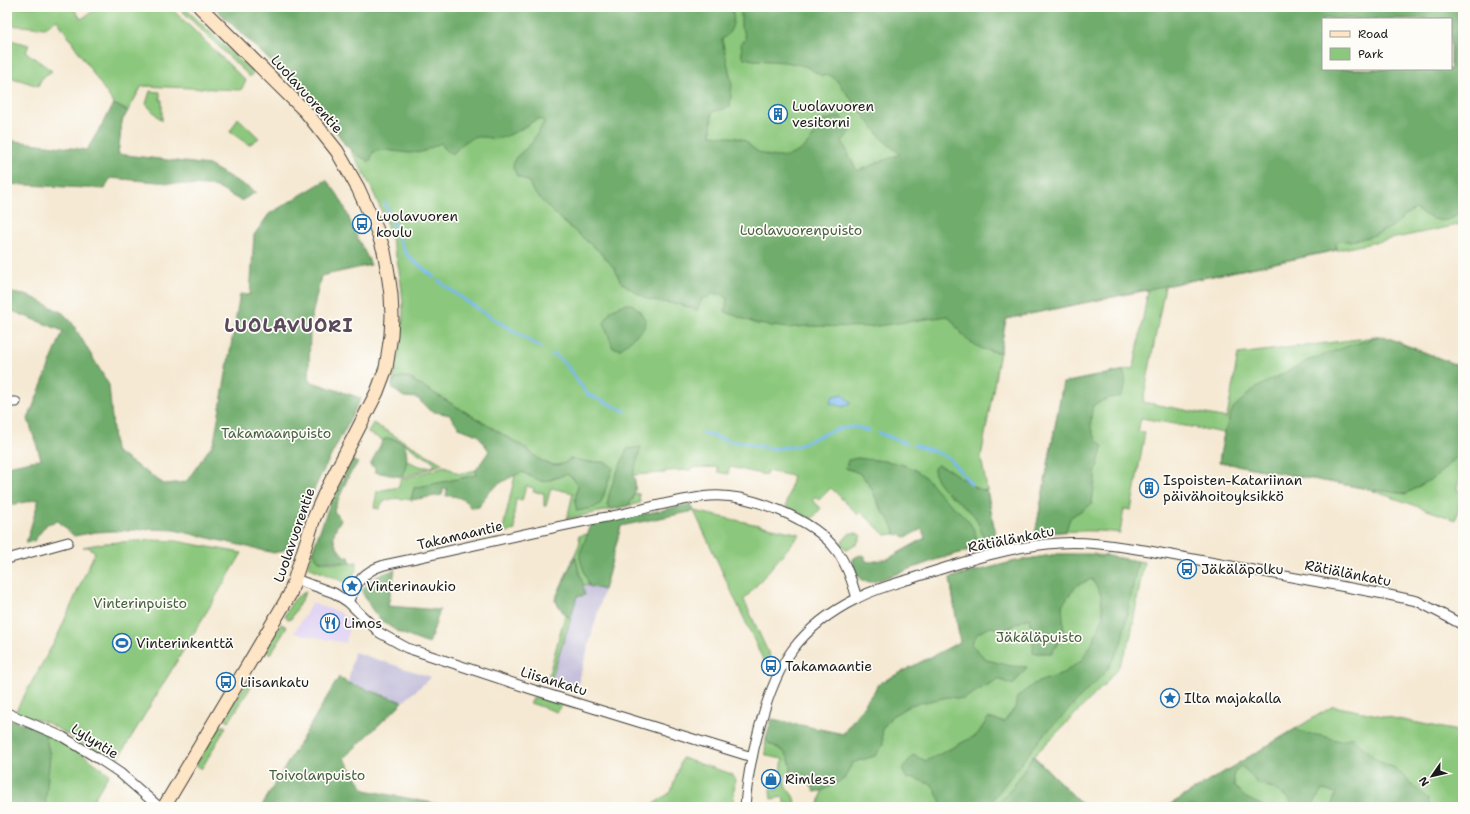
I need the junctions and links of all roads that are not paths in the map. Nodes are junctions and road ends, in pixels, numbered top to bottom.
1 (200, 7) edge
2 (68, 542) dead end
3 (7, 560) edge
4 (296, 579) junction
5 (857, 598) junction
6 (348, 602) junction
7 (1463, 625) edge
8 (7, 713) edge
9 (752, 757) junction
10 (159, 807) edge
11 (164, 807) edge
12 (745, 807) edge

1 - 4 street, Luolavuorentie
2 - 3 street
4 - 6 street, Liisankatu
4 - 11 street, Luolavuorentie
5 - 6 street, Takamaantie
5 - 7 street, Rätiälänkatu
5 - 9 street, Rätiälänkatu
6 - 9 street, Liisankatu
8 - 10 street, Lylyntie
9 - 12 street, Rätiälänkatu

